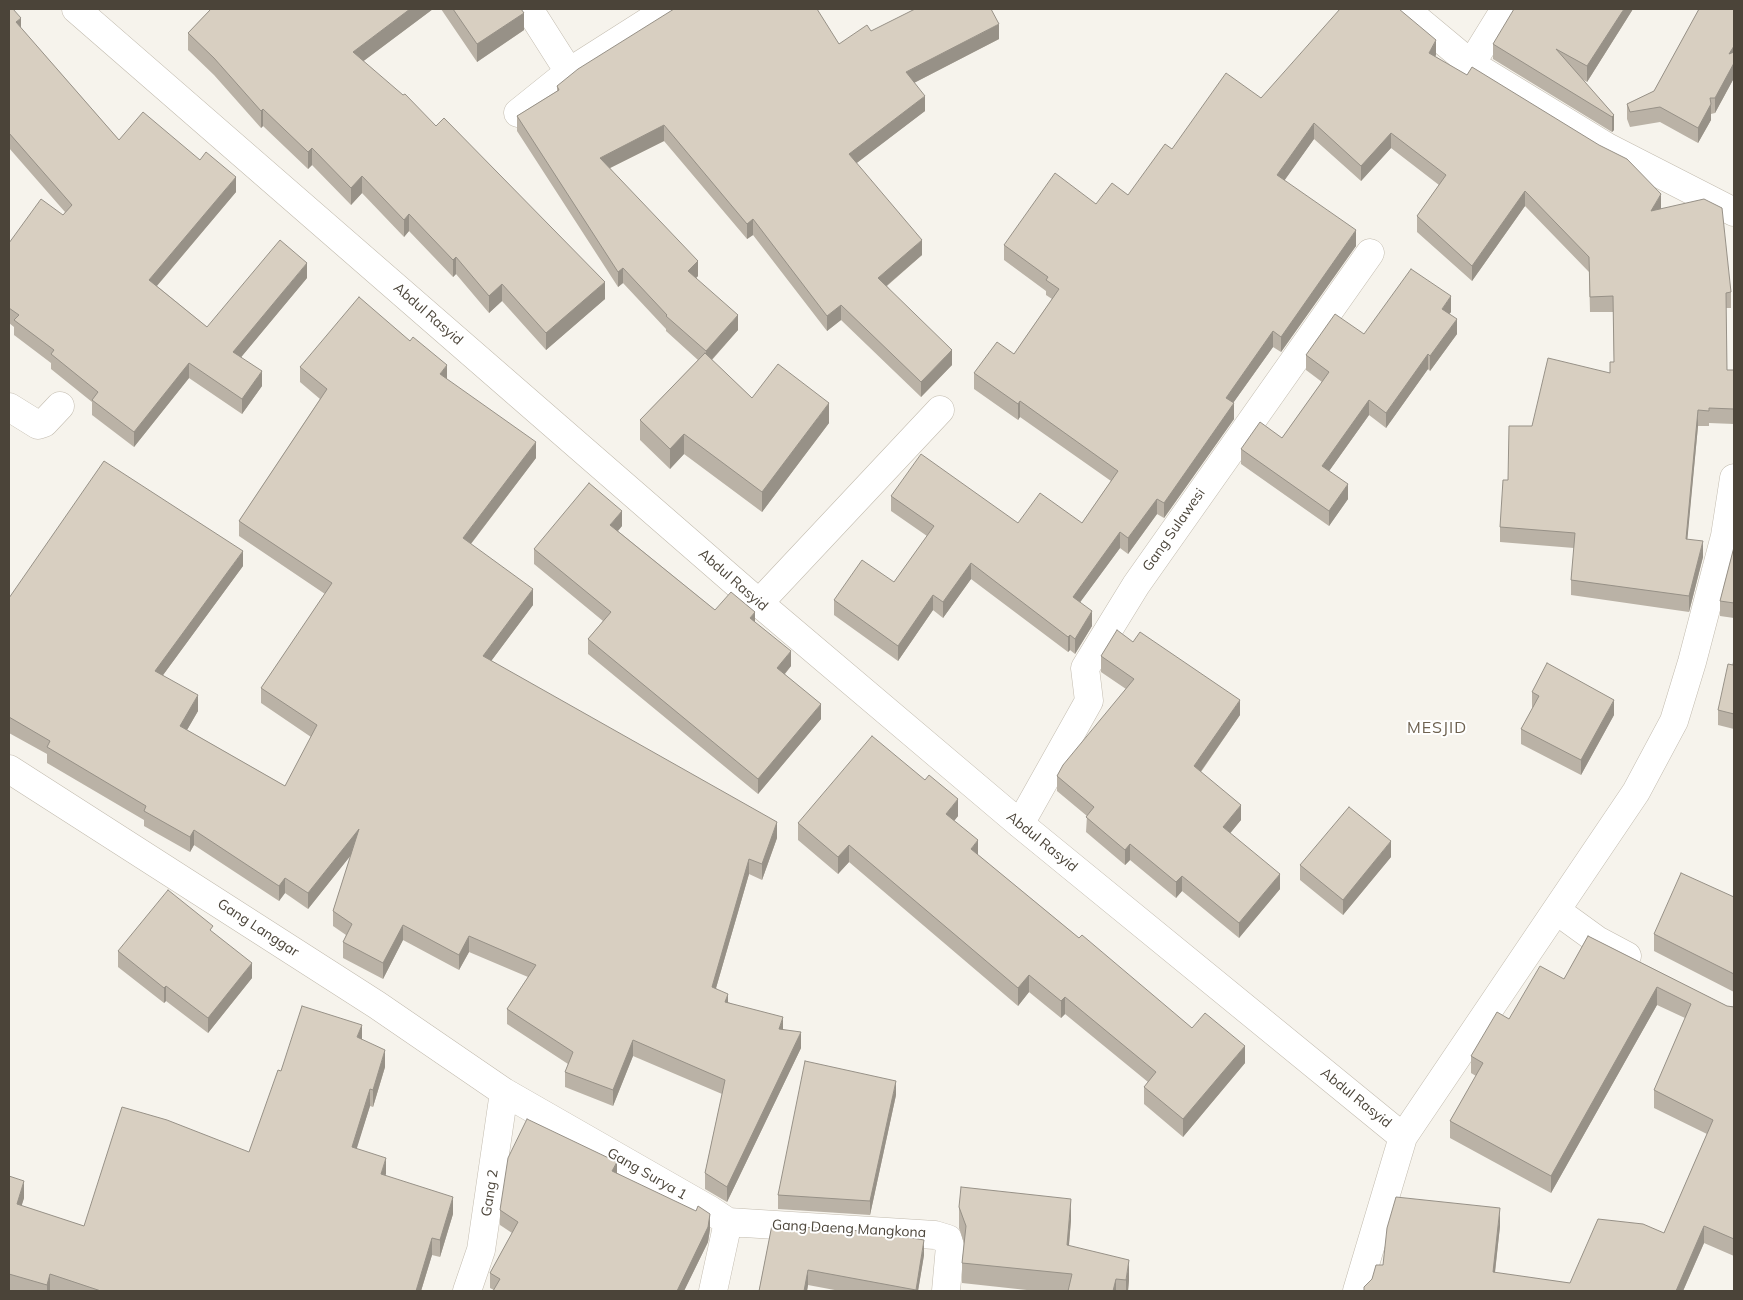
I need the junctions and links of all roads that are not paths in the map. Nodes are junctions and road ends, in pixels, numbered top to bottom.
1 (76, 9) edge
2 (529, 9) edge
3 (668, 9) edge
4 (1405, 9) edge
5 (1505, 9) edge
6 (1471, 64) junction
7 (569, 72) junction
8 (518, 113) edge
9 (1734, 212) edge
10 (1370, 253) dead end
11 (60, 406) dead end
12 (9, 407) edge
13 (940, 410) dead end
14 (1734, 478) edge
15 (759, 603) junction
16 (9, 768) edge
17 (1020, 824) junction
18 (1557, 911) junction
19 (1649, 967) edge
20 (504, 1092) junction
21 (1403, 1137) junction
22 (728, 1222) junction
23 (467, 1291) edge
24 (714, 1291) edge
25 (946, 1291) edge
26 (1357, 1291) edge

1 - 15 street, Abdul Rasyid
2 - 7 street
3 - 7 street
4 - 6 street
5 - 6 street
6 - 9 street
7 - 8 street
10 - 17 street, Gang Sulawesi
11 - 12 street
13 - 15 street
14 - 18 street
15 - 17 street, Abdul Rasyid
16 - 20 street, Gang Langgar
17 - 21 street, Abdul Rasyid
18 - 19 street
18 - 21 street
20 - 22 street, Gang Surya 1
20 - 23 street, Gang 2
21 - 26 street
22 - 24 street
22 - 25 street, Gang Daeng Mangkona

